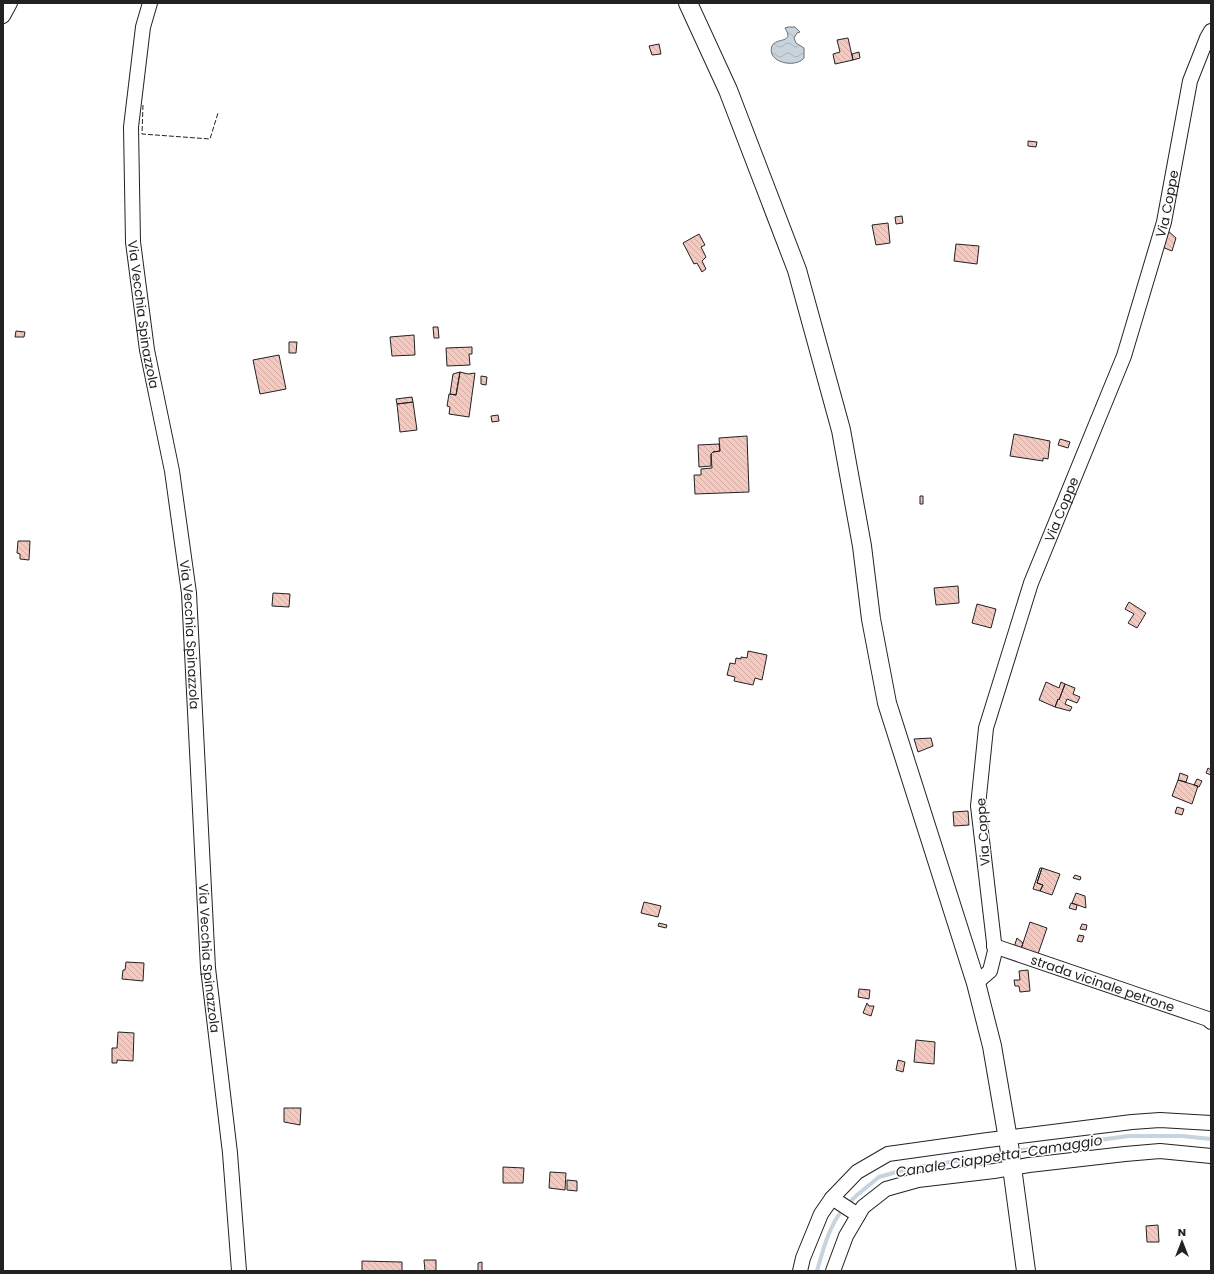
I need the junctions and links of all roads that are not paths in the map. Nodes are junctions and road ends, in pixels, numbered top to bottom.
1 (10, 3) edge
2 (150, 3) edge
3 (688, 3) edge
4 (3, 16) edge
5 (1210, 37) edge
6 (994, 946) junction
7 (976, 983) junction
8 (1211, 1022) edge
9 (1211, 1123) edge
10 (1010, 1153) junction
11 (1211, 1156) edge
12 (832, 1198) junction
13 (858, 1214) junction
14 (239, 1271) edge
15 (800, 1271) edge
16 (834, 1271) edge
17 (1026, 1271) edge

1 - 4 street
2 - 14 street, Via Vecchia Spinazzola
3 - 7 main road
5 - 6 street, Via Coppe
6 - 7 street, Via Coppe
6 - 8 street, strada vicinale petrone
7 - 10 main road
9 - 10 street
10 - 11 street
10 - 12 street
10 - 13 street
10 - 17 main road
12 - 13 street
12 - 15 street
13 - 16 street

